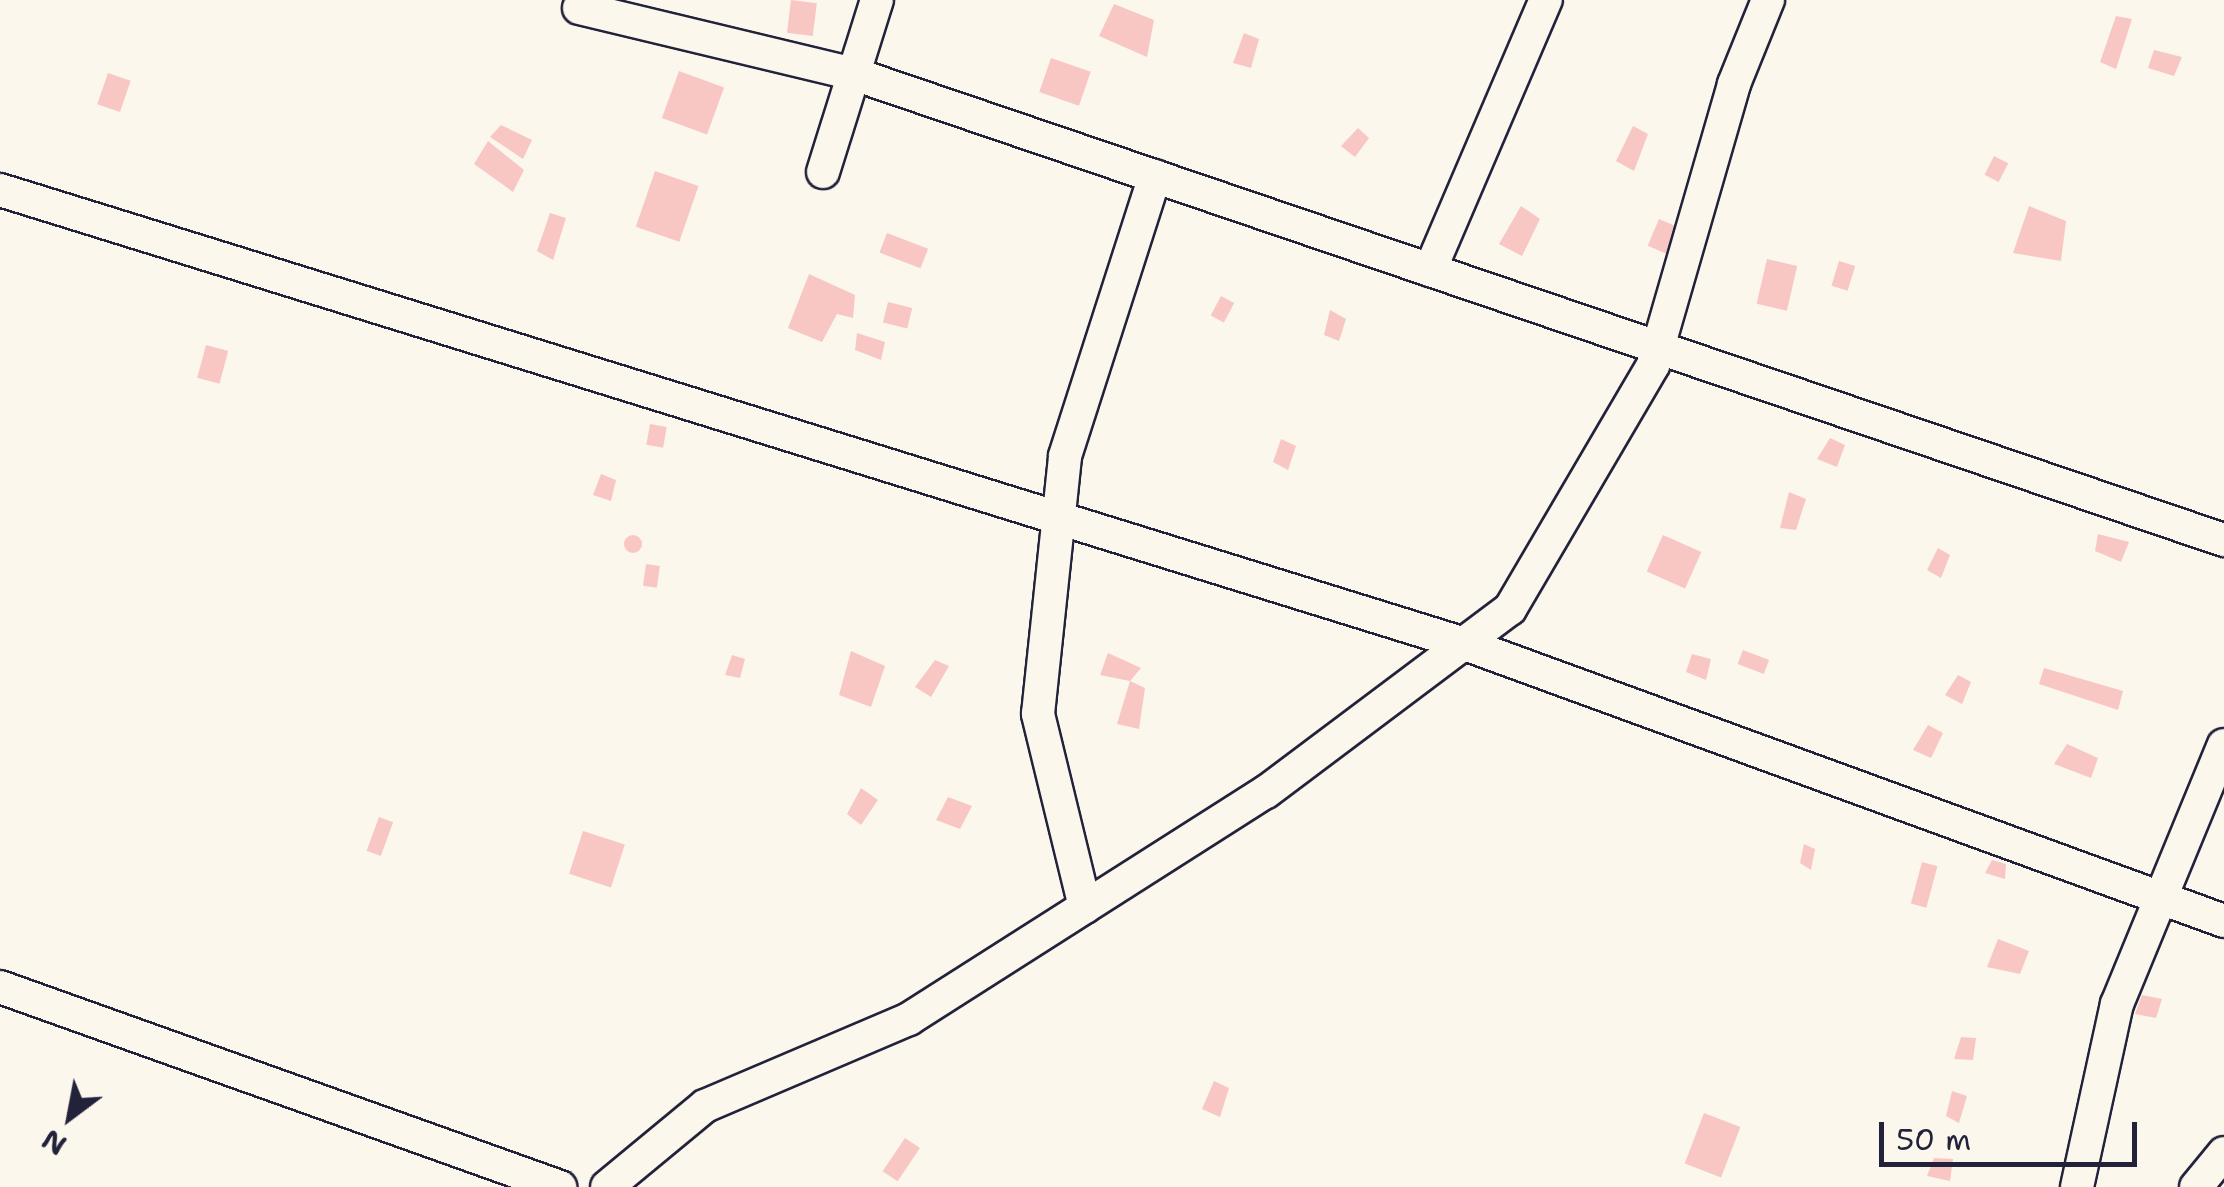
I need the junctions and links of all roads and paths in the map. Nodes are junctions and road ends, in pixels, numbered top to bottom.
1 (878, 0) edge
2 (1546, 0) edge
3 (1768, 0) edge
4 (578, 8) dead end
5 (854, 74) junction
6 (824, 172) dead end
7 (1156, 176) junction
8 (0, 190) edge
9 (1430, 270) junction
10 (1658, 348) junction
11 (1058, 522) junction
12 (2224, 540) edge
13 (1465, 644) junction
14 (2224, 745) edge
15 (2161, 898) junction
16 (1085, 908) junction
17 (2224, 922) edge
18 (0, 988) edge
19 (2224, 1153) edge
20 (560, 1187) edge
21 (607, 1187) edge
22 (2077, 1187) edge
23 (2196, 1187) edge

1 - 5 street
2 - 9 street
3 - 10 street
4 - 5 street
5 - 6 street
5 - 7 street
7 - 9 street
7 - 11 street
8 - 11 street
9 - 10 street
10 - 12 street
10 - 13 street
11 - 13 street
11 - 16 street
13 - 15 street
13 - 16 street
14 - 15 street
15 - 17 street
15 - 22 street
16 - 21 street
18 - 20 street
19 - 23 street

